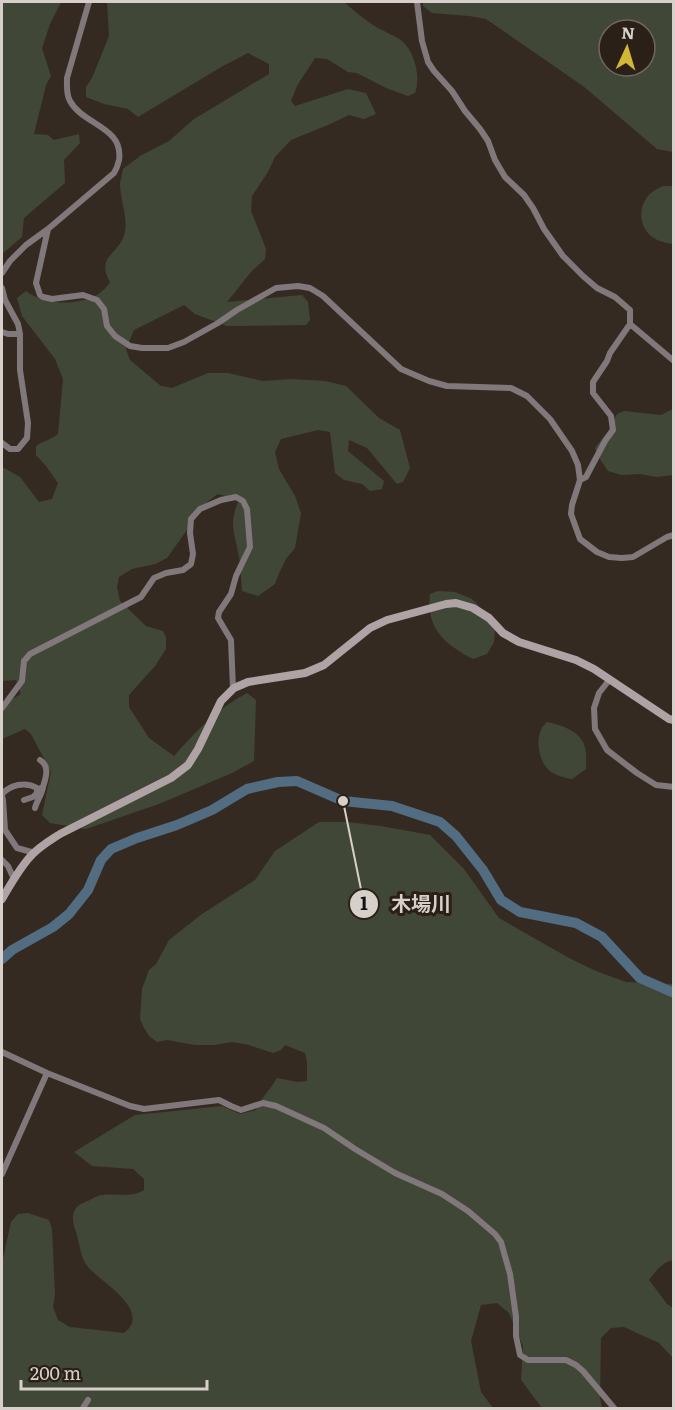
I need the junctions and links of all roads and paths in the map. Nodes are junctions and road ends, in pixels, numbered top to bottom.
1 (89, 2) edge
2 (417, 2) edge
3 (48, 229) junction
4 (2, 273) edge
5 (2, 288) edge
6 (630, 324) junction
7 (2, 332) edge
8 (20, 334) junction
9 (674, 361) edge
10 (2, 443) edge
11 (580, 480) junction
12 (674, 535) edge
13 (610, 679) junction
14 (233, 689) junction
15 (2, 708) edge
16 (674, 720) edge
17 (40, 760) dead end
18 (674, 787) edge
19 (40, 788) junction
20 (2, 795) edge
21 (24, 800) dead end
22 (35, 808) dead end
23 (3, 819) edge
24 (34, 853) junction
25 (2, 860) edge
26 (14, 879) junction
27 (2, 899) edge
28 (2, 1052) edge
29 (46, 1073) junction
30 (2, 1174) edge
31 (87, 1400) dead end
32 (83, 1408) edge
33 (614, 1408) edge

1 - 3 street
2 - 6 street
3 - 4 street
3 - 11 street
5 - 8 street
6 - 9 street
6 - 11 street
7 - 8 street
8 - 10 street
11 - 12 street
13 - 14 street
13 - 16 street
13 - 18 street
14 - 15 street
14 - 24 street
17 - 19 street
19 - 20 street
19 - 21 street
19 - 22 street
20 - 23 street
23 - 24 street
24 - 26 street
25 - 26 street
26 - 27 street
28 - 29 street
29 - 30 street
29 - 33 street
31 - 32 street

